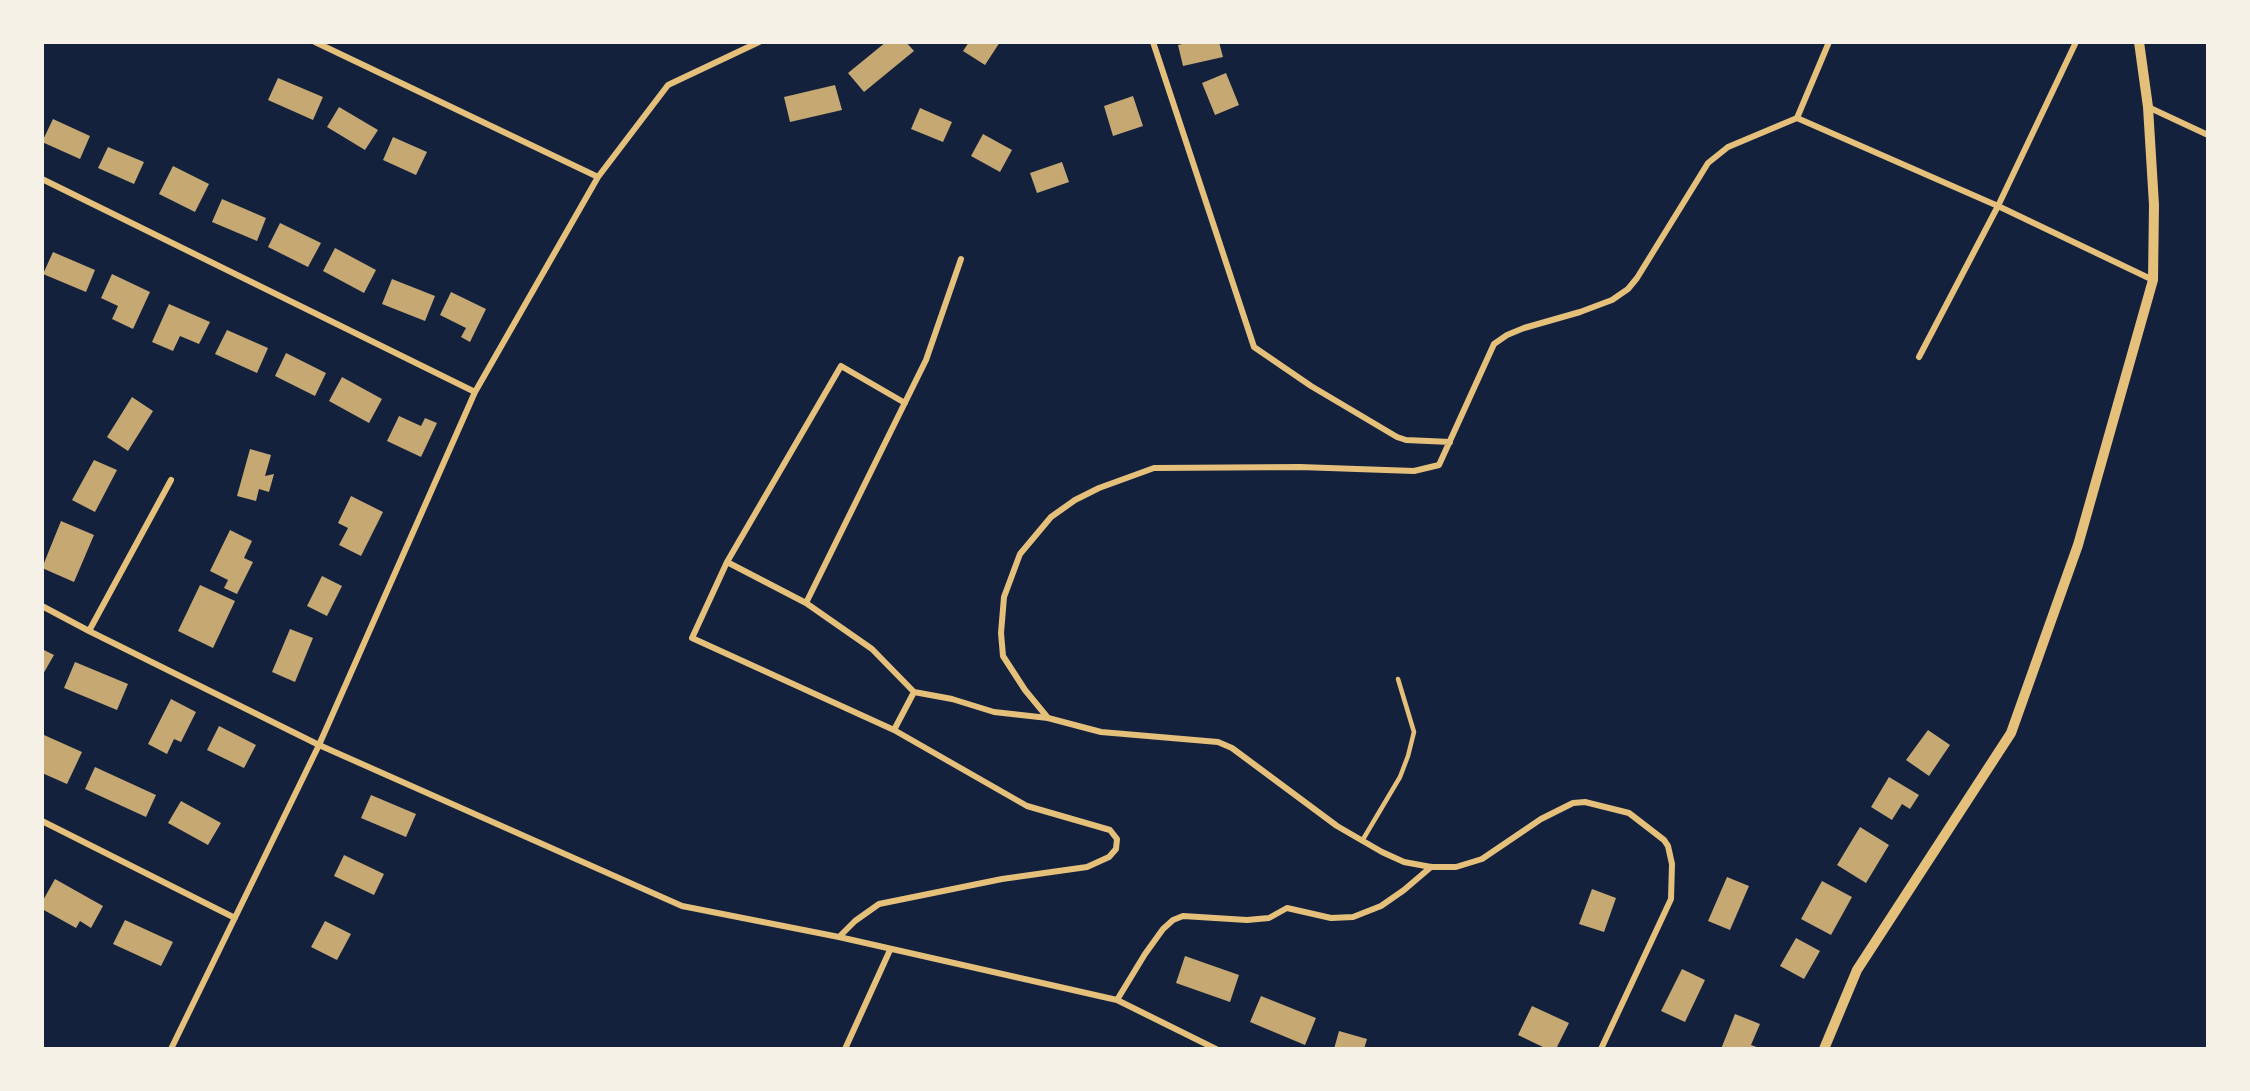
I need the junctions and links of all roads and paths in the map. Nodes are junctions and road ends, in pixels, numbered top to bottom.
1 (315, 42) edge
2 (759, 42) edge
3 (1153, 42) edge
4 (1829, 42) edge
5 (2076, 42) edge
6 (2139, 42) edge
7 (2148, 107) junction
8 (1797, 118) junction
9 (2208, 135) edge
10 (598, 177) junction
11 (42, 179) edge
12 (1998, 206) junction
13 (961, 259) dead end
14 (2153, 280) junction
15 (1919, 357) dead end
16 (476, 392) junction
17 (905, 403) junction
18 (1450, 442) junction
19 (171, 480) dead end
20 (727, 562) junction
21 (806, 603) junction
22 (42, 606) edge
23 (89, 631) junction
24 (1398, 679) dead end
25 (914, 692) junction
26 (1048, 718) junction
27 (894, 730) junction
28 (319, 745) junction
29 (42, 821) edge
30 (1362, 841) junction
31 (1431, 867) junction
32 (235, 918) junction
33 (839, 937) junction
34 (890, 950) junction
35 (1117, 1000) junction
36 (171, 1049) edge
37 (845, 1049) edge
38 (1216, 1049) edge
39 (1602, 1049) edge
40 (1824, 1049) edge

1 - 10 street
2 - 10 street
3 - 18 street
4 - 8 street
5 - 12 street
6 - 7 street
7 - 9 street
7 - 14 street
8 - 12 street
8 - 18 street
10 - 16 street
11 - 16 street
12 - 14 street
12 - 15 street
13 - 17 street
14 - 40 street
16 - 28 street
17 - 20 street
17 - 21 street
18 - 26 street
19 - 23 street
20 - 21 street
20 - 27 street
21 - 25 street
22 - 23 street
23 - 28 street
24 - 30 lane
25 - 26 street
25 - 27 street
26 - 30 street
27 - 33 street
28 - 32 street
28 - 33 street
29 - 32 street
30 - 31 street
31 - 35 street
31 - 39 street
32 - 36 street
33 - 34 street
34 - 35 street
34 - 37 street
35 - 38 street

